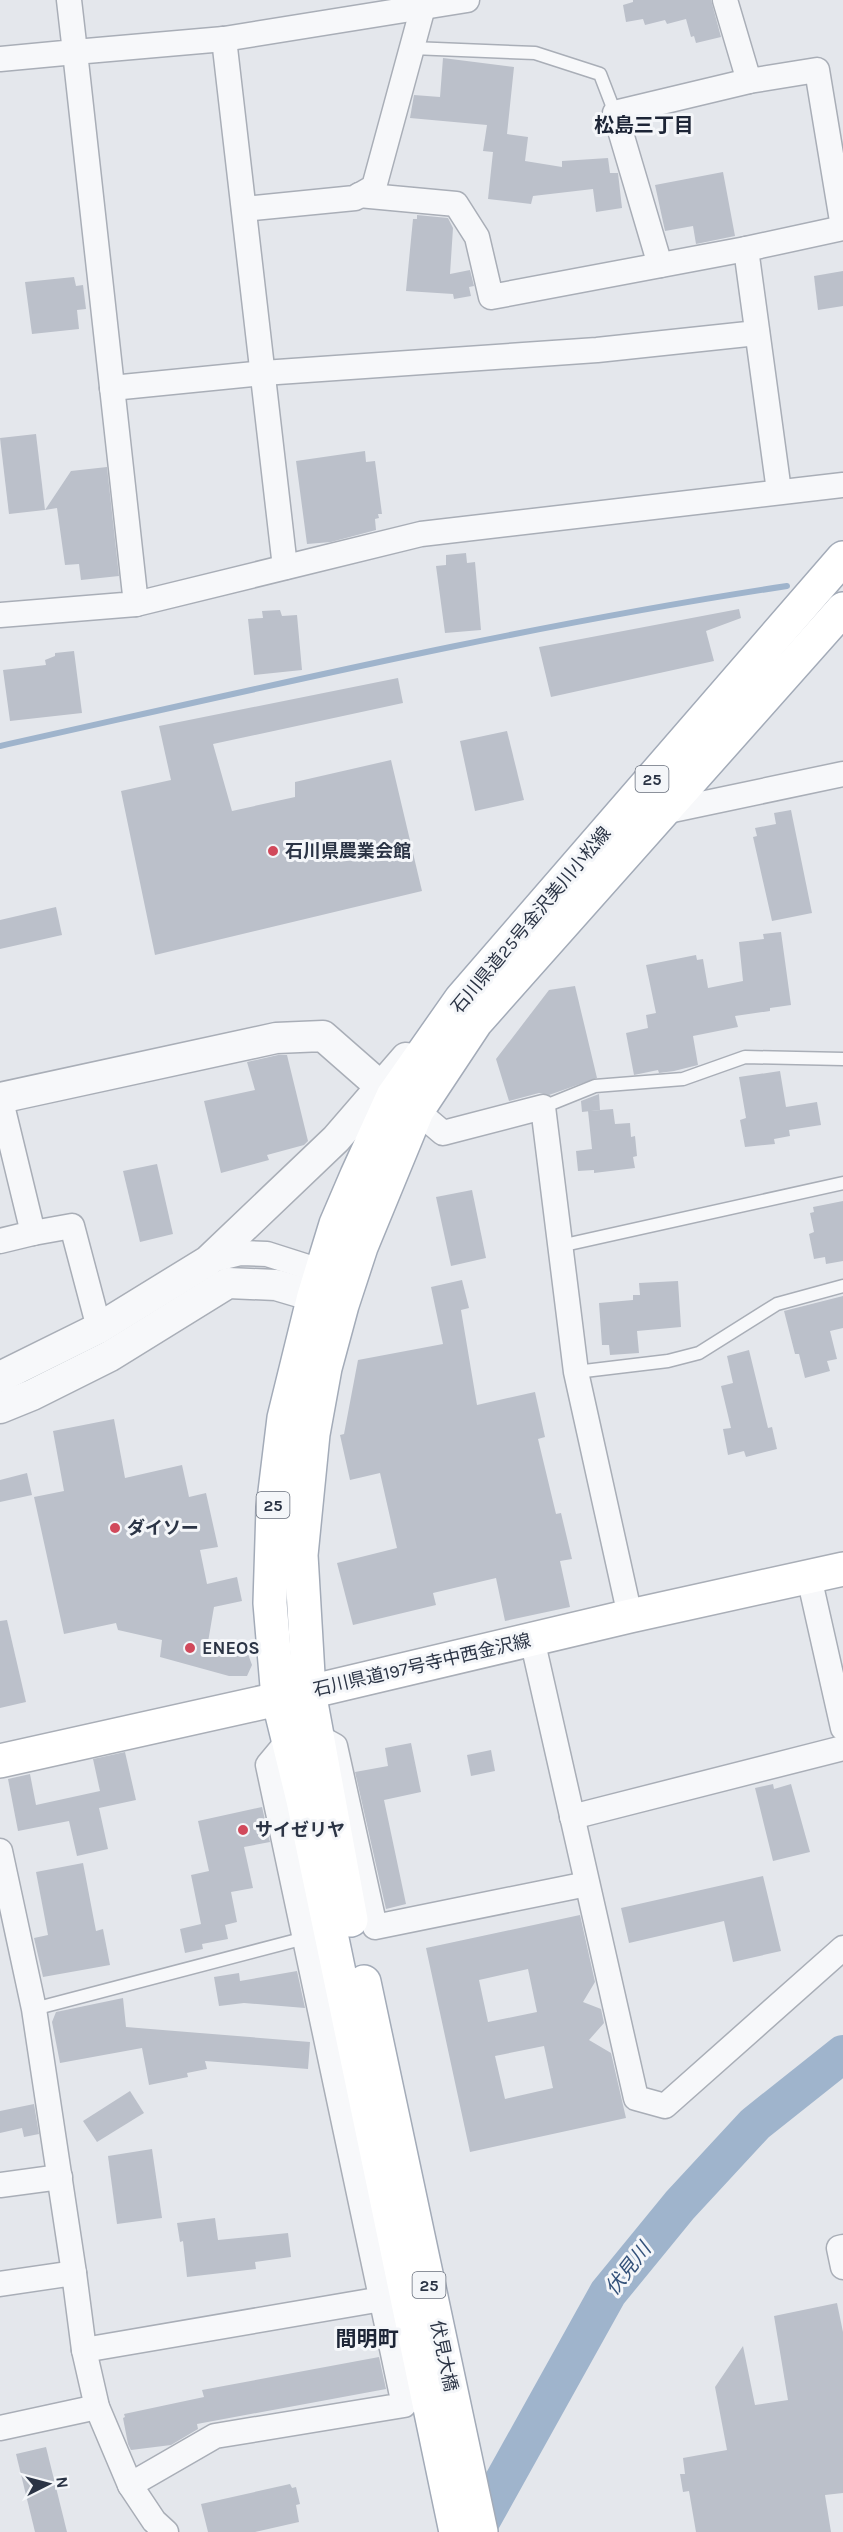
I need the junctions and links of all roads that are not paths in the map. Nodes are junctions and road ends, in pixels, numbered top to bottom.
1 (69, 0) edge
2 (467, 0) edge
3 (725, 0) edge
4 (423, 7) junction
5 (224, 39) junction
6 (412, 48) junction
7 (75, 52) junction
8 (0, 59) edge
9 (749, 81) junction
10 (615, 113) junction
11 (359, 195) junction
12 (244, 209) junction
13 (843, 228) edge
14 (746, 249) junction
15 (660, 265) junction
16 (758, 333) junction
17 (263, 372) junction
18 (112, 388) junction
19 (843, 484) edge
20 (779, 491) junction
21 (843, 558) edge
22 (285, 567) junction
23 (136, 604) junction
24 (843, 609) edge
25 (0, 615) edge
26 (843, 774) edge
27 (663, 812) junction
28 (843, 1059) edge
29 (0, 1097) edge
30 (397, 1098) junction
31 (543, 1107) junction
32 (843, 1183) edge
33 (33, 1233) junction
34 (0, 1240) edge
35 (560, 1246) junction
36 (208, 1261) junction
37 (843, 1286) edge
38 (332, 1288) junction
39 (99, 1328) junction
40 (576, 1371) junction
41 (0, 1377) edge
42 (0, 1408) edge
43 (843, 1569) edge
44 (808, 1577) junction
45 (630, 1616) junction
46 (532, 1639) junction
47 (293, 1695) junction
48 (843, 1728) edge
49 (303, 1738) junction
50 (843, 1748) edge
51 (0, 1761) edge
52 (572, 1817) junction
53 (0, 1851) edge
54 (587, 1884) junction
55 (6, 1902) edge
56 (305, 1938) junction
57 (843, 1948) edge
58 (34, 2009) junction
59 (365, 2040) junction
60 (60, 2177) junction
61 (0, 2185) edge
62 (843, 2247) edge
63 (843, 2267) edge
64 (74, 2273) junction
65 (0, 2284) edge
66 (382, 2299) junction
67 (84, 2350) junction
68 (97, 2407) junction
69 (0, 2428) edge
70 (130, 2485) junction
71 (166, 2532) edge
72 (456, 2532) edge
73 (482, 2532) edge

1 - 7 street
2 - 4 street
3 - 9 street
4 - 5 street
4 - 6 street
5 - 7 street
5 - 12 street
6 - 10 lane
6 - 11 street
7 - 8 street
7 - 18 street
9 - 10 street
9 - 13 street
10 - 15 street
11 - 12 street
11 - 15 street
12 - 17 street
13 - 14 street
14 - 15 street
14 - 16 street
16 - 17 street
16 - 20 street
17 - 18 street
17 - 22 street
18 - 23 street
19 - 20 street
20 - 22 street
21 - 30 main road, 石川県道25号金沢美川小松線 / 25
22 - 23 street
23 - 25 street
24 - 27 main road, 石川県道25号金沢美川小松線 / 25
26 - 27 street
27 - 30 main road, 石川県道25号金沢美川小松線 / 25
28 - 31 lane
29 - 30 street
29 - 33 street
30 - 31 street
30 - 36 street
30 - 38 main road, 石川県道25号金沢美川小松線 / 25
31 - 35 street
32 - 35 lane
33 - 34 street
33 - 39 street
35 - 40 street
36 - 38 street
36 - 39 street
37 - 40 lane
38 - 42 street
38 - 47 main road, 石川県道25号金沢美川小松線 / 25
39 - 41 street
40 - 45 street
43 - 44 main road, 石川県道197号寺中西金沢線
44 - 45 main road, 石川県道197号寺中西金沢線
44 - 48 street
45 - 46 main road, 石川県道197号寺中西金沢線
46 - 47 main road, 石川県道197号寺中西金沢線
46 - 52 street
47 - 49 main road, 石川県道25号金沢美川小松線 / 25
47 - 51 main road, 石川県道197号寺中西金沢線
49 - 54 street
49 - 56 street
49 - 59 main road, 石川県道25号金沢美川小松線 / 25
50 - 52 street
52 - 54 street
53 - 55 street
54 - 57 street
55 - 58 street
56 - 58 lane
56 - 66 street
58 - 60 street
59 - 72 main road, 伏見大橋 / 25
59 - 73 main road, 伏見大橋 / 25
60 - 61 street
60 - 64 street
62 - 63 street
64 - 65 street
64 - 67 street
66 - 67 street
66 - 70 street
67 - 68 street
68 - 69 street
68 - 70 street
70 - 71 street

